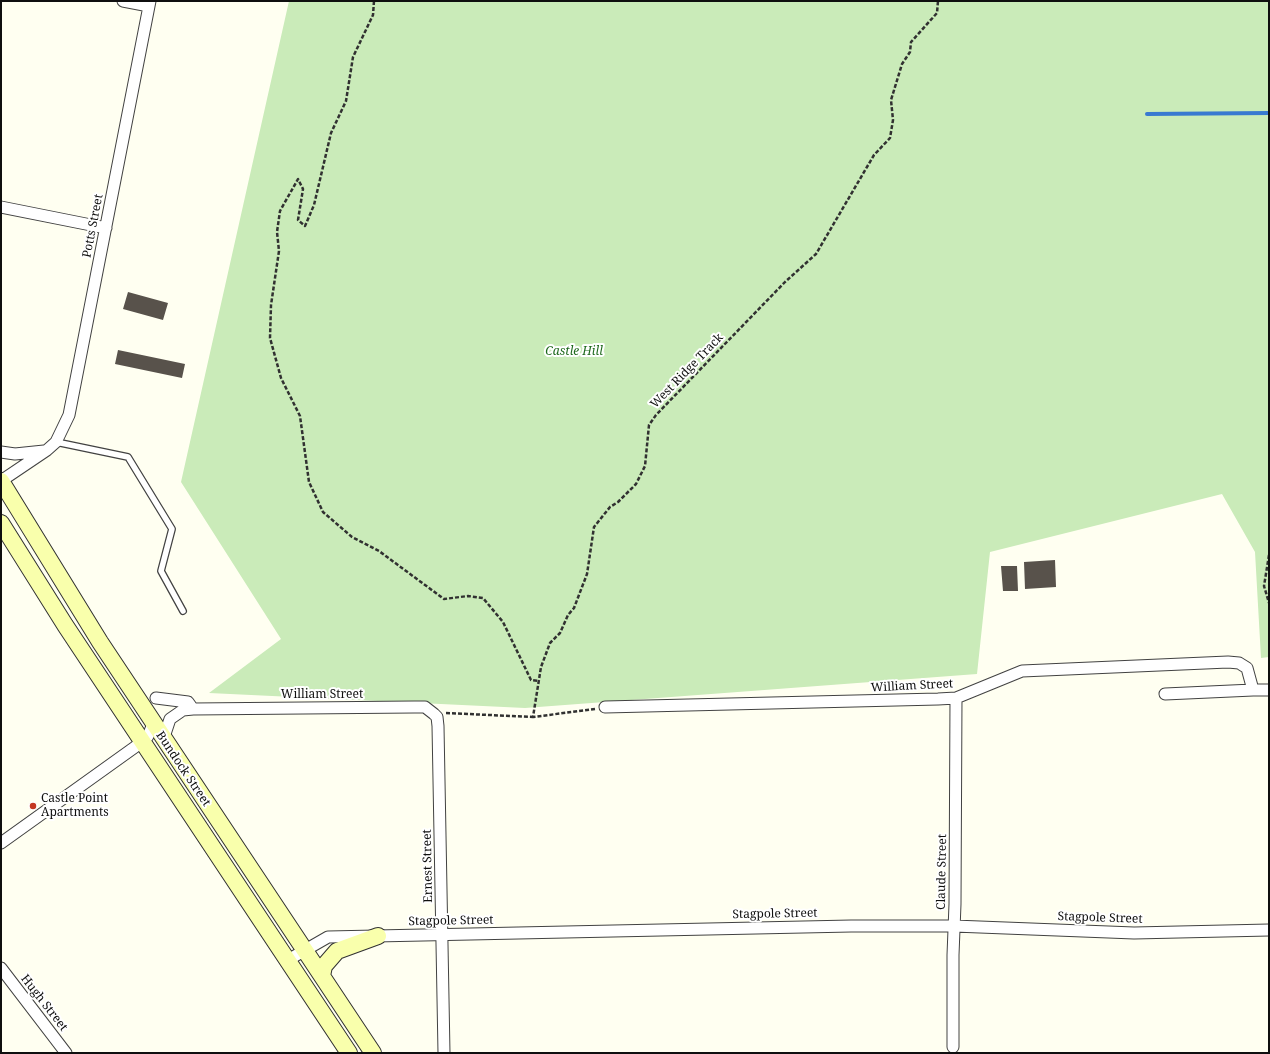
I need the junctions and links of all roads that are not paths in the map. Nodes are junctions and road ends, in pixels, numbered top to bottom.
1 (123, 1) edge
2 (150, 4) edge
3 (1, 207) edge
4 (106, 228) junction
5 (56, 442) junction
6 (47, 450) junction
7 (1, 452) edge
8 (1, 481) edge
9 (1, 523) edge
10 (183, 611) dead end
11 (1253, 690) junction
12 (1269, 690) edge
13 (1166, 694) dead end
14 (156, 698) dead end
15 (956, 698) junction
16 (605, 707) road end
17 (194, 709) junction
18 (153, 724) junction
19 (438, 726) joint
20 (163, 740) junction
21 (142, 742) junction
22 (1, 843) edge
23 (954, 926) junction
24 (1269, 930) edge
25 (442, 935) junction
26 (378, 936) junction
27 (305, 949) junction
28 (288, 960) junction
29 (1, 968) edge
30 (322, 976) junction
31 (954, 1047) dead end
32 (66, 1053) edge
33 (349, 1053) edge
34 (373, 1053) edge
35 (444, 1053) edge

1 - 2 street
2 - 4 street, Potts Street
3 - 4 street
4 - 5 street, Potts Street
5 - 6 street, Potts Street
5 - 10 lane
6 - 7 street
6 - 8 street, Potts Street
8 - 18 main road, Bundock Street
9 - 21 main road, Bundock Street
11 - 12 street
11 - 13 street
11 - 15 street, William Street
14 - 17 street, William Street
15 - 16 street, William Street
15 - 23 street, Claude Street
17 - 19 street, William Street
17 - 20 street, William Street
18 - 20 main road, Bundock Street
18 - 21 street
19 - 25 street, Ernest Street
20 - 27 main road, Bundock Street
21 - 22 street
21 - 28 main road, Bundock Street
23 - 24 street, Stagpole Street
23 - 25 street, Stagpole Street
23 - 31 street, Claude Street
25 - 26 street, Stagpole Street
25 - 35 street, Ernest Street
26 - 27 street, Stagpole Street
26 - 30 main road
27 - 28 street, Stagpole Street
27 - 30 main road, Bundock Street
28 - 33 main road, Bundock Street
29 - 32 street, Hugh Street
30 - 34 main road, Bundock Street

